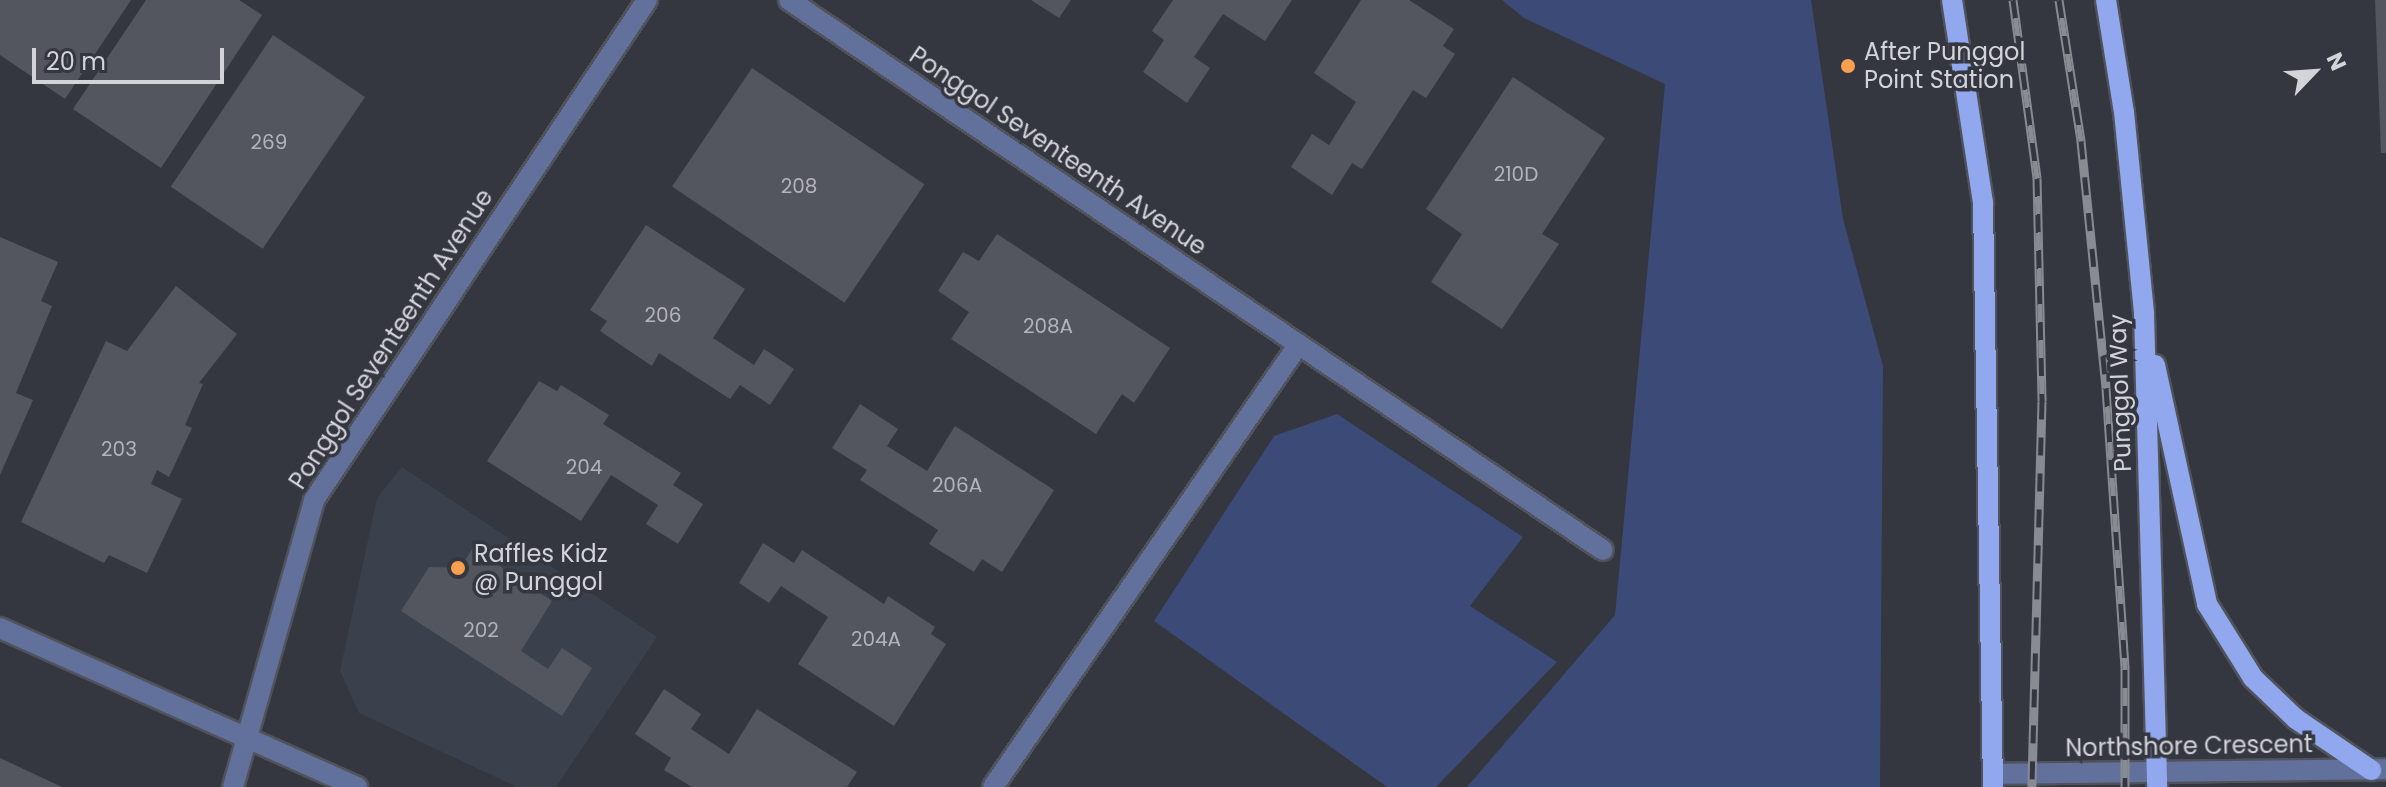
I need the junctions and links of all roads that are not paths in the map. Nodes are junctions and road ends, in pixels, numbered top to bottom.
1 (647, 0) edge
2 (789, 0) edge
3 (1952, 0) edge
4 (2106, 0) edge
5 (2144, 314) junction
6 (1299, 344) junction
7 (1603, 550) dead end
8 (0, 628) edge
9 (246, 737) junction
10 (2378, 770) edge
11 (2157, 780) edge
12 (1993, 781) edge
13 (233, 787) edge
14 (357, 787) edge
15 (993, 787) edge

1 - 9 street, Ponggol Seventeenth Avenue
2 - 6 street, Ponggol Seventeenth Avenue
3 - 12 main road
4 - 5 main road, Punggol Way
5 - 10 main road
5 - 11 main road, Punggol Way
6 - 7 street, Ponggol Seventeenth Avenue
6 - 15 street
8 - 9 street
9 - 13 street, Ponggol Seventeenth Avenue
9 - 14 street
10 - 11 street, Northshore Crescent
11 - 12 street, Northshore Crescent

